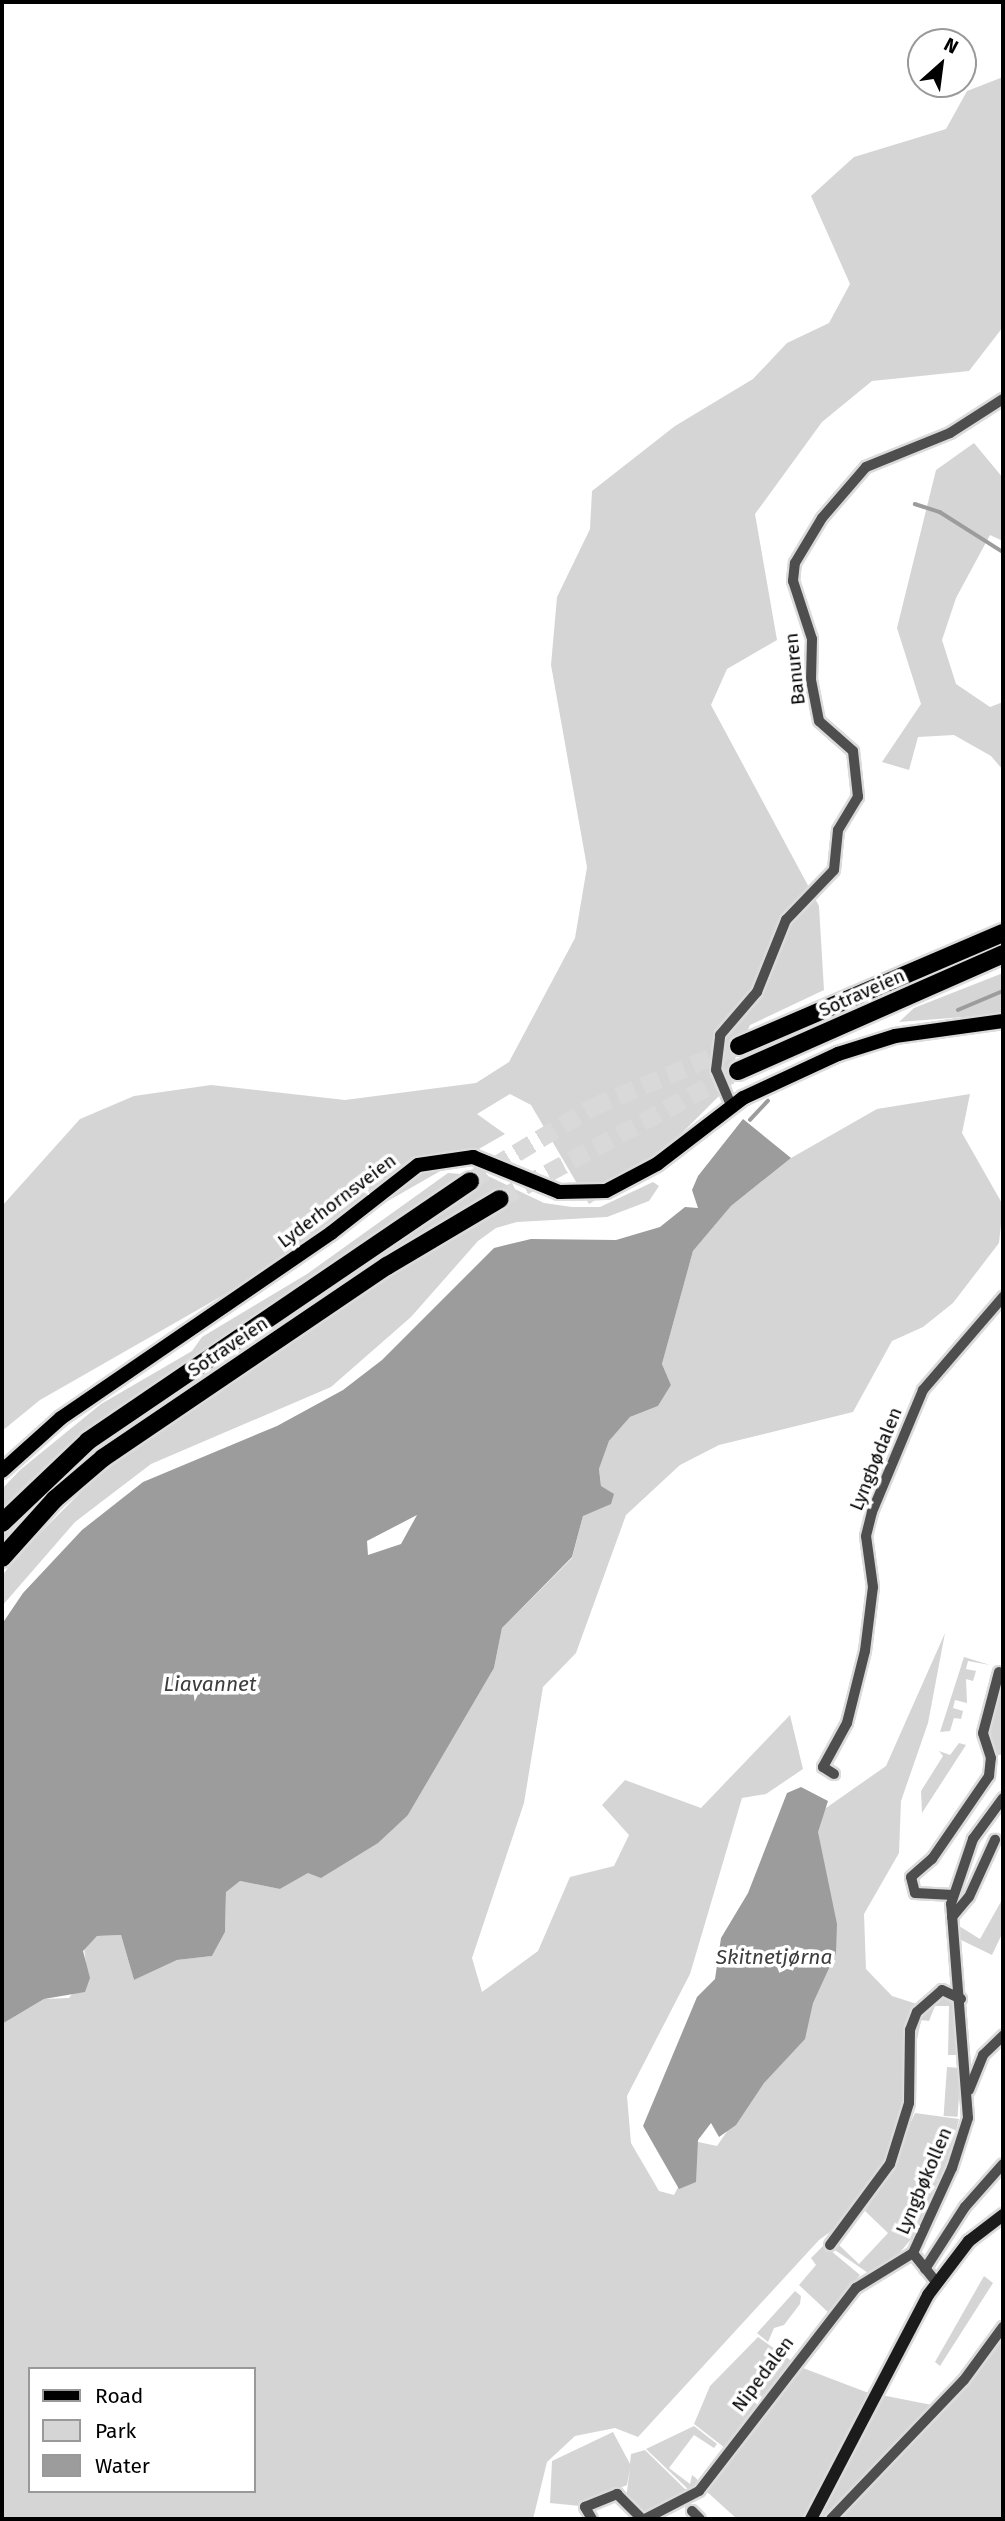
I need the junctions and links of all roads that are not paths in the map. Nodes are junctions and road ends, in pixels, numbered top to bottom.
1 (1003, 399) edge
2 (1003, 933) edge
3 (1003, 954) edge
4 (1003, 1021) edge
5 (739, 1046) tunnel mouth
6 (738, 1071) tunnel mouth
7 (731, 1105) junction
8 (470, 1181) tunnel mouth
9 (500, 1199) tunnel mouth
10 (1003, 1297) edge
11 (2, 1471) edge
12 (2, 1523) edge
13 (2, 1558) edge
14 (999, 1672) dead end
15 (834, 1774) dead end
16 (1003, 1798) edge
17 (995, 1840) dead end
18 (953, 1895) junction
19 (950, 1921) junction
20 (961, 2000) junction
21 (1003, 2036) edge
22 (967, 2093) junction
23 (1003, 2164) edge
24 (1003, 2215) edge
25 (830, 2245) dead end
26 (914, 2253) junction
27 (925, 2269) junction
28 (937, 2283) junction
29 (1003, 2327) edge
30 (692, 2511) dead end
31 (592, 2519) edge
32 (643, 2519) edge
33 (700, 2519) edge
34 (811, 2519) edge
35 (831, 2519) edge

1 - 7 street, Banuren
2 - 5 highway, Sotraveien
3 - 6 highway, Sotraveien
4 - 7 main road, Lyderhornsveien
7 - 11 main road, Lyderhornsveien
8 - 12 highway, Sotraveien
9 - 13 highway, Sotraveien
10 - 15 street, Lyngbødalen
14 - 18 street
16 - 18 street, Lyngbøkollen
17 - 19 street
18 - 19 street, Lyngbøkollen
19 - 20 street, Lyngbøkollen
20 - 22 street, Lyngbøkollen
20 - 25 street, Lyngbøkollen
21 - 22 street
22 - 26 street, Lyngbøkollen
23 - 27 street
24 - 28 street
26 - 27 street, Lyngbøkollen
26 - 32 street, Nipedalen
27 - 28 street, Lyngbøkollen
28 - 34 street
29 - 35 street
30 - 33 street
31 - 32 street, Nipedalen

